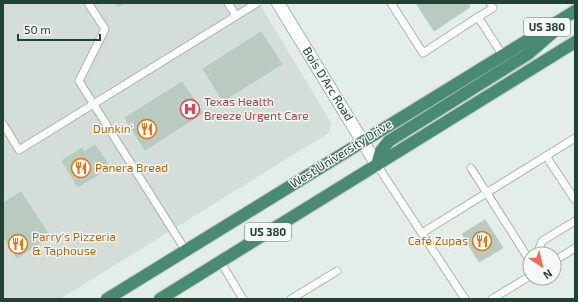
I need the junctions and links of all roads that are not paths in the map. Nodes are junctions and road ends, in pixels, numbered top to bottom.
1 (88, 3) edge
2 (228, 3) edge
3 (257, 3) edge
4 (278, 3) edge
5 (391, 3) edge
6 (490, 3) edge
7 (575, 12) edge
8 (236, 16) junction
9 (478, 17) junction
10 (575, 42) edge
11 (502, 54) junction
12 (93, 104) junction
13 (3, 124) edge
14 (575, 138) edge
15 (363, 140) junction
16 (546, 156) junction
17 (377, 165) junction
18 (471, 168) dead end
19 (487, 193) junction
20 (575, 200) edge
21 (575, 221) edge
22 (422, 233) junction
23 (540, 246) edge
24 (522, 248) edge
25 (575, 248) edge
26 (186, 250) junction
27 (562, 256) edge
28 (220, 261) junction
29 (337, 271) dead end
30 (522, 281) edge
31 (296, 298) edge
32 (107, 299) edge
33 (160, 299) edge
34 (243, 299) edge
35 (465, 299) edge
36 (492, 299) edge

1 - 12 lane
2 - 8 lane
3 - 8 lane
4 - 15 street, Bois D'Arc Road
5 - 9 lane
6 - 9 lane
7 - 11 highway, West University Drive / US 380
7 - 17 highway
8 - 12 lane
9 - 11 lane
10 - 17 highway, US 380
11 - 15 highway, West University Drive / US 380
12 - 13 lane
12 - 26 lane
14 - 16 lane
15 - 17 street, Bois D'Arc Road
15 - 26 highway, West University Drive / US 380
16 - 19 lane
16 - 20 lane
17 - 22 lane
17 - 28 highway, US 380
18 - 19 lane
19 - 22 lane
19 - 24 lane
21 - 23 lane
22 - 35 lane
25 - 27 lane
26 - 32 highway, West University Drive / US 380
28 - 33 highway, US 380
28 - 34 lane
29 - 31 lane
30 - 36 lane

